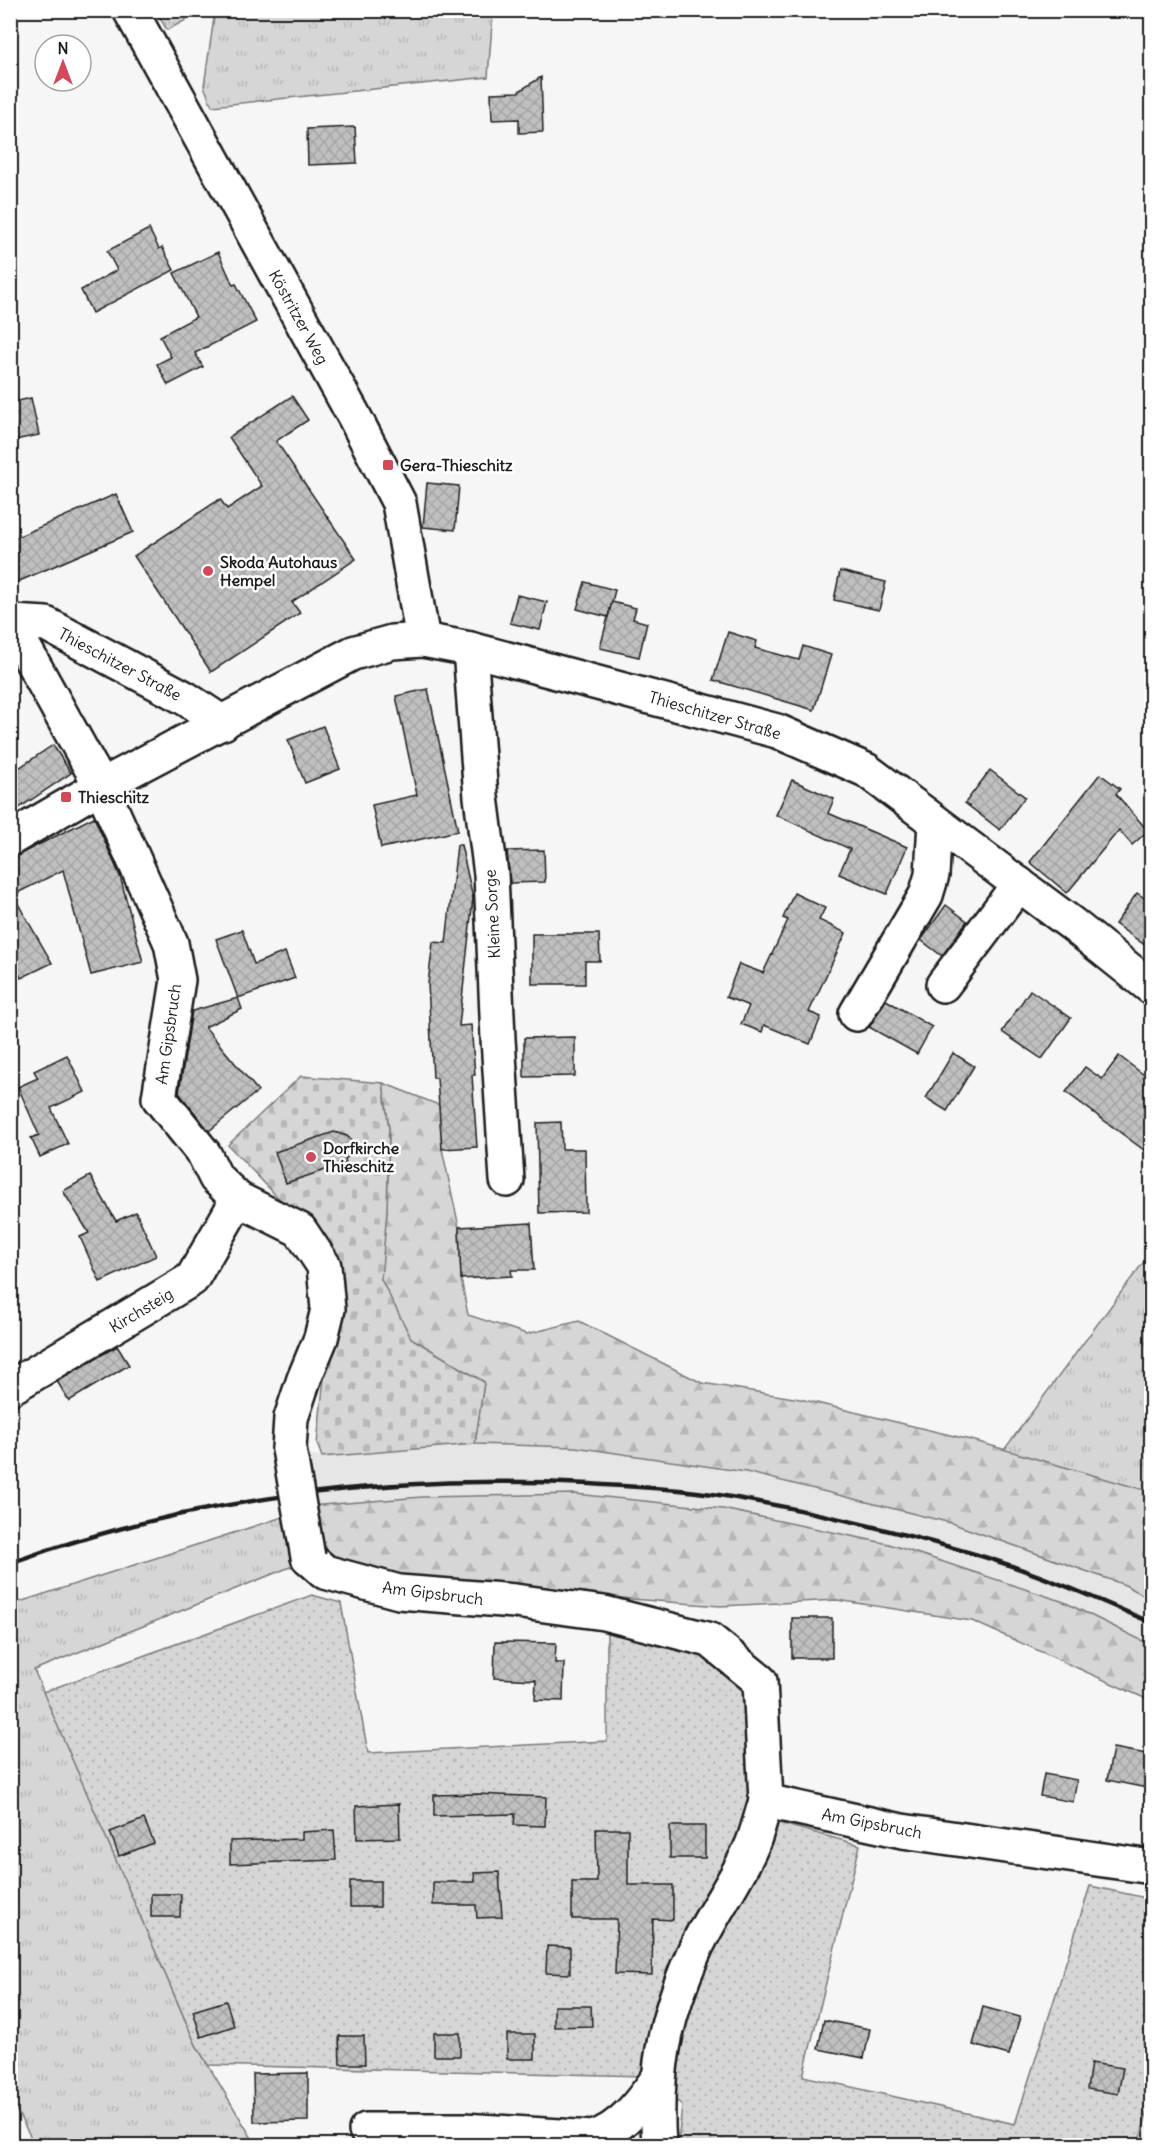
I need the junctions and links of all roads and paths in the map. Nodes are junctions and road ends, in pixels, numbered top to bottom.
1 (130, 10) edge
2 (11, 622) edge
3 (423, 640) junction
4 (470, 649) junction
5 (223, 723) junction
6 (101, 786) junction
7 (935, 822) junction
8 (10, 839) edge
9 (1019, 884) junction
10 (943, 985) dead end
11 (1152, 988) edge
12 (856, 1014) dead end
13 (507, 1180) dead end
14 (238, 1199) junction
15 (10, 1388) edge
16 (766, 1801) junction
17 (1152, 1867) edge
18 (659, 2078) junction
19 (366, 2130) dead end
20 (659, 2145) edge

1 - 3 street, Köstritzer Weg
2 - 5 street, Thieschitzer Straße
2 - 6 street, Thieschitzer Straße
3 - 4 street, Thieschitzer Straße
3 - 5 street, Thieschitzer Straße
4 - 7 street, Thieschitzer Straße
4 - 13 street, Kleine Sorge
5 - 6 street, Thieschitzer Straße
6 - 8 street, Thieschitzer Straße
6 - 14 street, Am Gipsbruch
7 - 9 street, Thieschitzer Straße
7 - 12 street
9 - 10 street
9 - 11 street, Thieschitzer Straße
14 - 15 street, Kirchsteig
14 - 16 street, Am Gipsbruch, bridge
16 - 17 street, Am Gipsbruch
16 - 18 street
18 - 19 street
18 - 20 street

